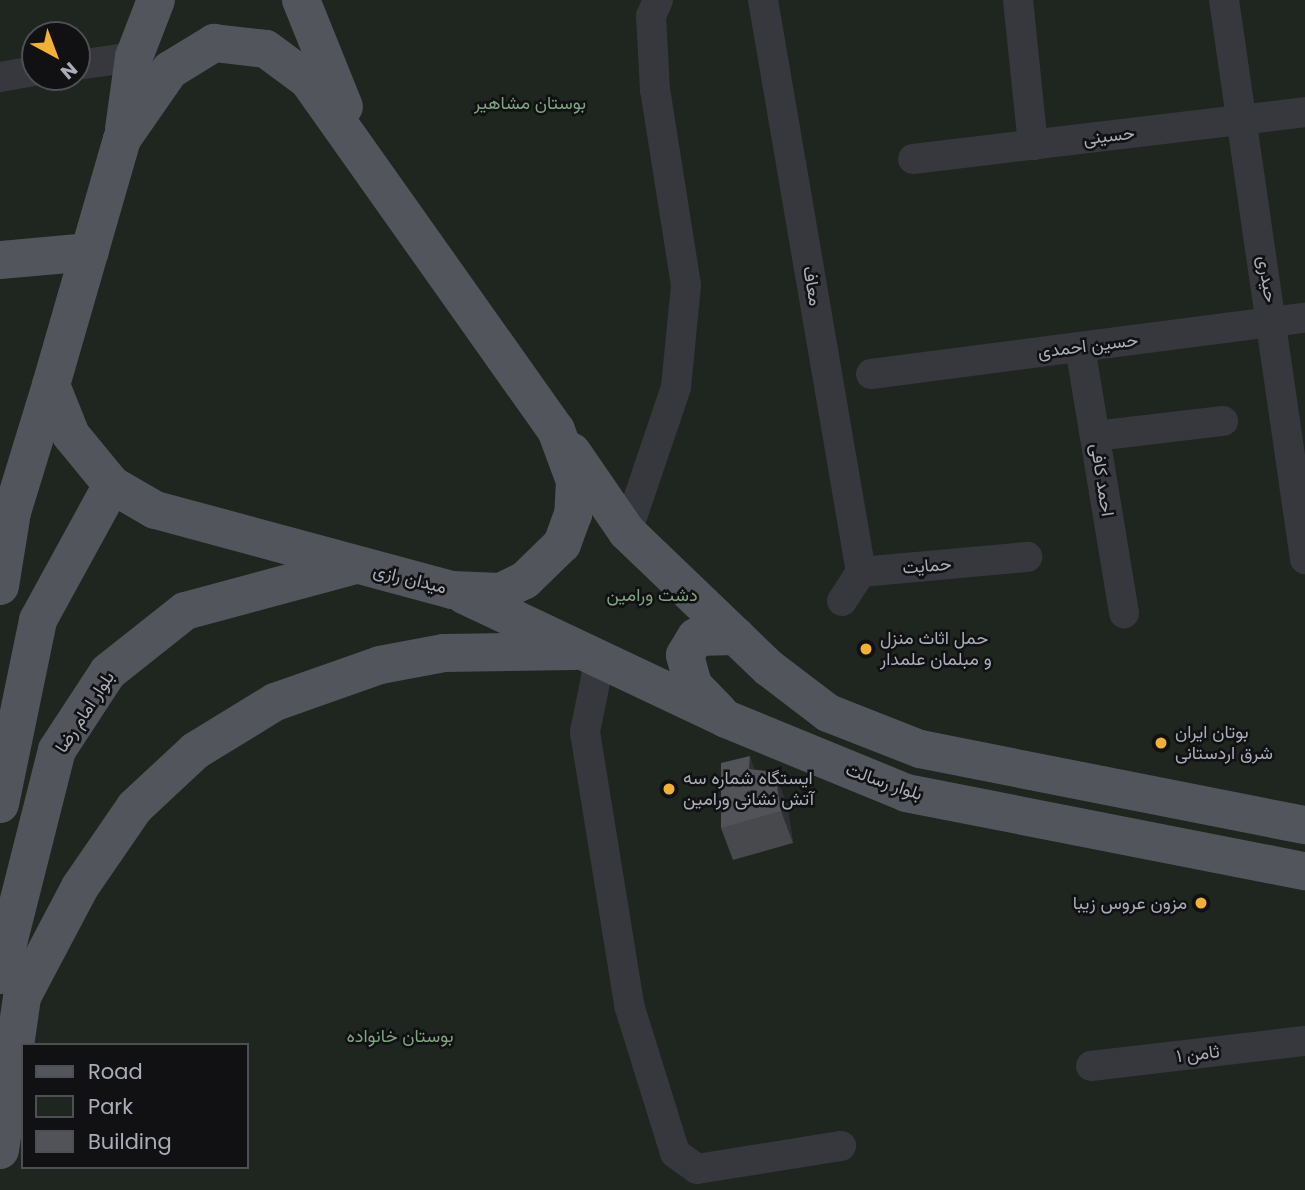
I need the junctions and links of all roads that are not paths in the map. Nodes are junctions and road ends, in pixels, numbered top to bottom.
1 (156, 0) edge
2 (658, 0) edge
3 (763, 0) edge
4 (1018, 0) edge
5 (1224, 0) edge
6 (300, 2) edge
7 (134, 57) junction
8 (91, 63) edge
9 (21, 73) edge
10 (0, 77) edge
11 (1305, 112) edge
12 (1243, 120) junction
13 (122, 139) junction
14 (1033, 145) junction
15 (913, 159) dead end
16 (367, 163) junction
17 (90, 252) junction
18 (0, 260) edge
19 (1305, 318) edge
20 (1274, 321) junction
21 (1080, 347) junction
22 (871, 374) dead end
23 (51, 385) junction
24 (1223, 421) dead end
25 (556, 430) junction
26 (1095, 436) junction
27 (112, 485) junction
28 (627, 531) junction
29 (1027, 557) dead end
30 (1305, 559) edge
31 (356, 565) junction
32 (861, 572) junction
33 (0, 586) edge
34 (452, 590) junction
35 (842, 601) dead end
36 (1124, 613) dead end
37 (736, 636) junction
38 (592, 655) junction
39 (726, 719) junction
40 (0, 804) edge
41 (1305, 825) edge
42 (1305, 871) edge
43 (0, 975) edge
44 (1305, 1041) edge
45 (1091, 1066) dead end
46 (842, 1146) dead end
47 (0, 1150) edge

1 - 7 main road
2 - 28 street
3 - 32 street, معاف
4 - 14 street
5 - 12 street, حیدری
6 - 16 main road
7 - 8 street
7 - 13 main road
9 - 10 street
11 - 12 street, حسینی
12 - 14 street, حسینی
12 - 20 street, حیدری
13 - 16 main road, میدان رازی
13 - 17 main road, میدان رازی
14 - 15 street, حسینی
16 - 25 main road, میدان رازی
17 - 18 main road
17 - 23 main road, میدان رازی
19 - 20 street, حسین احمدی
20 - 21 street, حسین احمدی
20 - 30 street, حیدری
21 - 22 street, حسین احمدی
21 - 26 street, احمد کافی
23 - 27 main road, میدان رازی
23 - 33 main road
24 - 26 street
25 - 28 main road
25 - 34 main road, میدان رازی
26 - 36 street, احمد کافی
27 - 31 main road, میدان رازی
27 - 40 main road
28 - 37 main road
29 - 32 street, حمایت
31 - 34 main road, میدان رازی
31 - 43 main road, بلوار امام رضا
32 - 35 street
34 - 38 main road, بلوار رسالت
37 - 39 main road
37 - 41 main road
38 - 39 main road, بلوار رسالت
38 - 46 street
38 - 47 main road
39 - 42 main road, بلوار رسالت
44 - 45 street, ثامن ۱

